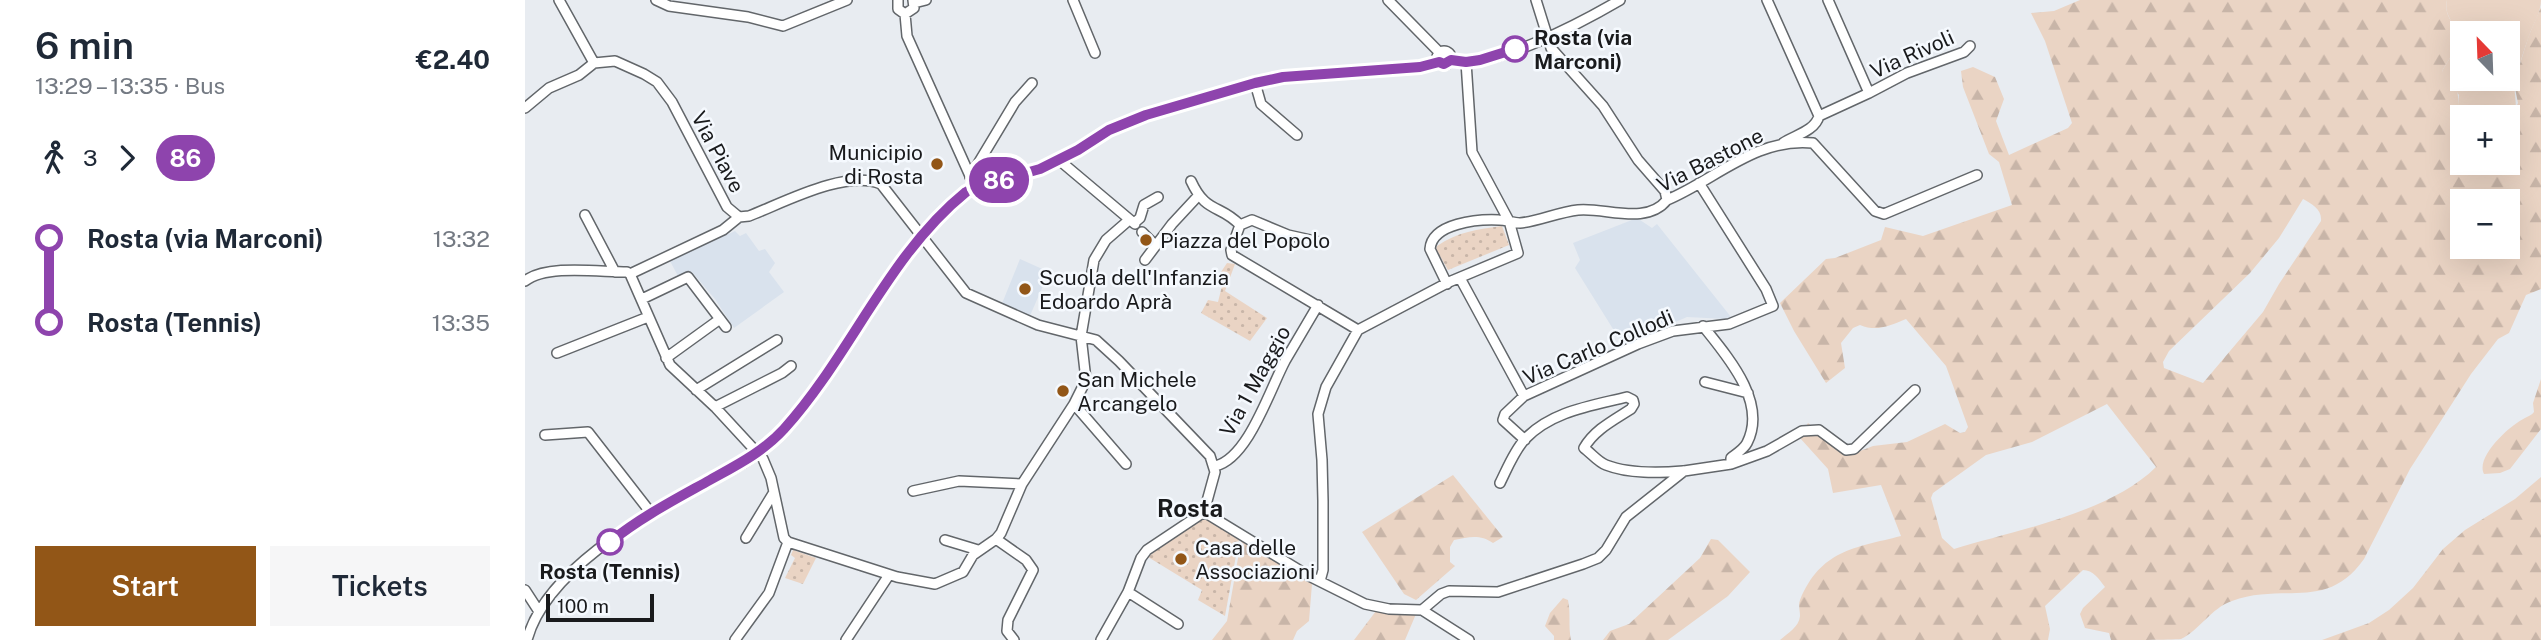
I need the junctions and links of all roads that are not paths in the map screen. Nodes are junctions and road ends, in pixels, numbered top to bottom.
1 (559, 0) edge
2 (656, 0) edge
3 (847, 0) edge
4 (897, 0) edge
5 (926, 0) edge
6 (1073, 0) edge
7 (1388, 0) edge
8 (1536, 0) edge
9 (1620, 0) edge
10 (1767, 0) edge
11 (1828, 0) edge
12 (913, 2) edge
13 (905, 13) junction
14 (1547, 37) junction
15 (1970, 46) dead end
16 (1095, 53) dead end
17 (1440, 57) junction
18 (1466, 62) junction
19 (594, 63) junction
20 (1032, 83) dead end
21 (1255, 83) junction
22 (1869, 93) junction
23 (525, 108) edge
24 (1819, 116) junction
25 (1297, 135) dead end
26 (1781, 144) junction
27 (1059, 160) junction
28 (1977, 175) dead end
29 (970, 177) junction
30 (1191, 181) dead end
31 (1699, 183) junction
32 (975, 187) junction
33 (1198, 196) junction
34 (1158, 197) dead end
35 (1667, 200) junction
36 (585, 215) dead end
37 (739, 217) junction
38 (1509, 221) junction
39 (1133, 222) junction
40 (1239, 224) junction
41 (1142, 232) dead end
42 (921, 236) junction
43 (1324, 243) dead end
44 (1155, 244) junction
45 (1145, 260) dead end
46 (615, 272) junction
47 (630, 274) junction
48 (1460, 278) junction
49 (525, 281) edge
50 (1447, 284) junction
51 (642, 299) junction
52 (1318, 306) junction
53 (648, 317) junction
54 (1703, 326) junction
55 (1358, 330) junction
56 (1081, 336) junction
57 (777, 340) dead end
58 (557, 353) dead end
59 (666, 358) junction
60 (791, 366) dead end
61 (1705, 382) dead end
62 (696, 390) junction
63 (1915, 390) dead end
64 (1748, 393) junction
65 (1524, 396) junction
66 (1074, 404) junction
67 (715, 407) junction
68 (545, 435) dead end
69 (1524, 440) junction
70 (759, 453) junction
71 (1126, 464) dead end
72 (1731, 464) junction
73 (1215, 466) junction
74 (1684, 471) junction
75 (1500, 483) dead end
76 (1022, 484) junction
77 (913, 491) dead end
78 (774, 492) junction
79 (1204, 512) junction
80 (651, 513) junction
81 (746, 538) dead end
82 (946, 540) dead end
83 (996, 540) junction
84 (787, 542) junction
85 (978, 550) junction
86 (889, 575) junction
87 (1320, 581) junction
88 (525, 590) edge
89 (1128, 592) junction
90 (538, 610) junction
91 (1422, 610) junction
92 (1178, 624) dead end
93 (527, 640) edge
94 (736, 640) edge
95 (846, 640) edge
96 (1014, 640) edge
97 (1101, 640) edge
98 (1469, 640) edge

1 - 19 street
2 - 3 street
4 - 13 street
5 - 12 street
6 - 16 street
7 - 17 street
8 - 14 street
9 - 14 street
10 - 24 street
11 - 22 street, Via Rivoli
12 - 13 street
13 - 29 street
14 - 18 street
14 - 35 street
15 - 22 street, Via Rivoli
17 - 18 street
17 - 21 street
18 - 38 street
19 - 23 street
19 - 37 street, Via Piave
20 - 29 street
21 - 25 street
21 - 27 street
22 - 24 street, Via Rivoli
24 - 26 street, Via Rivoli
26 - 28 street, Via Bastone
26 - 31 street, Via Bastone
27 - 32 street
27 - 39 street
29 - 32 street
30 - 33 street
31 - 35 street, Via Bastone
31 - 54 street, Via Carlo Collodi
32 - 42 street
33 - 40 street
33 - 44 street
34 - 39 street
35 - 38 street, Via Bastone
36 - 46 street
37 - 42 street, Via Piave
37 - 47 street
38 - 48 street
38 - 50 street, Via Bastone
39 - 56 street
40 - 43 street
40 - 52 street
41 - 44 street
42 - 56 street
42 - 70 street
44 - 45 street
46 - 47 street
46 - 49 street
47 - 51 street
48 - 50 street
48 - 65 street
50 - 55 street
51 - 53 street
51 - 59 street
52 - 55 street
52 - 73 street, Via 1 Maggio
53 - 58 street
53 - 59 street
54 - 64 street, Via Carlo Collodi
54 - 65 street, Via Carlo Collodi
55 - 87 street
56 - 66 street
56 - 73 street
57 - 62 street
59 - 62 street
60 - 67 street
61 - 64 street
62 - 67 street
63 - 72 street
64 - 72 street, Via Carlo Collodi
65 - 69 street, Via Carlo Collodi
66 - 71 street
66 - 76 street
67 - 70 street
68 - 80 street
69 - 74 street
69 - 75 street
70 - 78 street
70 - 80 street
72 - 74 street
73 - 79 street
74 - 91 street
76 - 77 street
76 - 83 street
78 - 81 street
78 - 84 street
79 - 87 street
79 - 89 street
80 - 90 street
82 - 85 street
83 - 85 street
83 - 96 street
84 - 86 street
84 - 94 street
85 - 86 street
86 - 95 street
87 - 91 street
88 - 90 street
89 - 92 street
89 - 97 street
90 - 93 street
91 - 98 street

